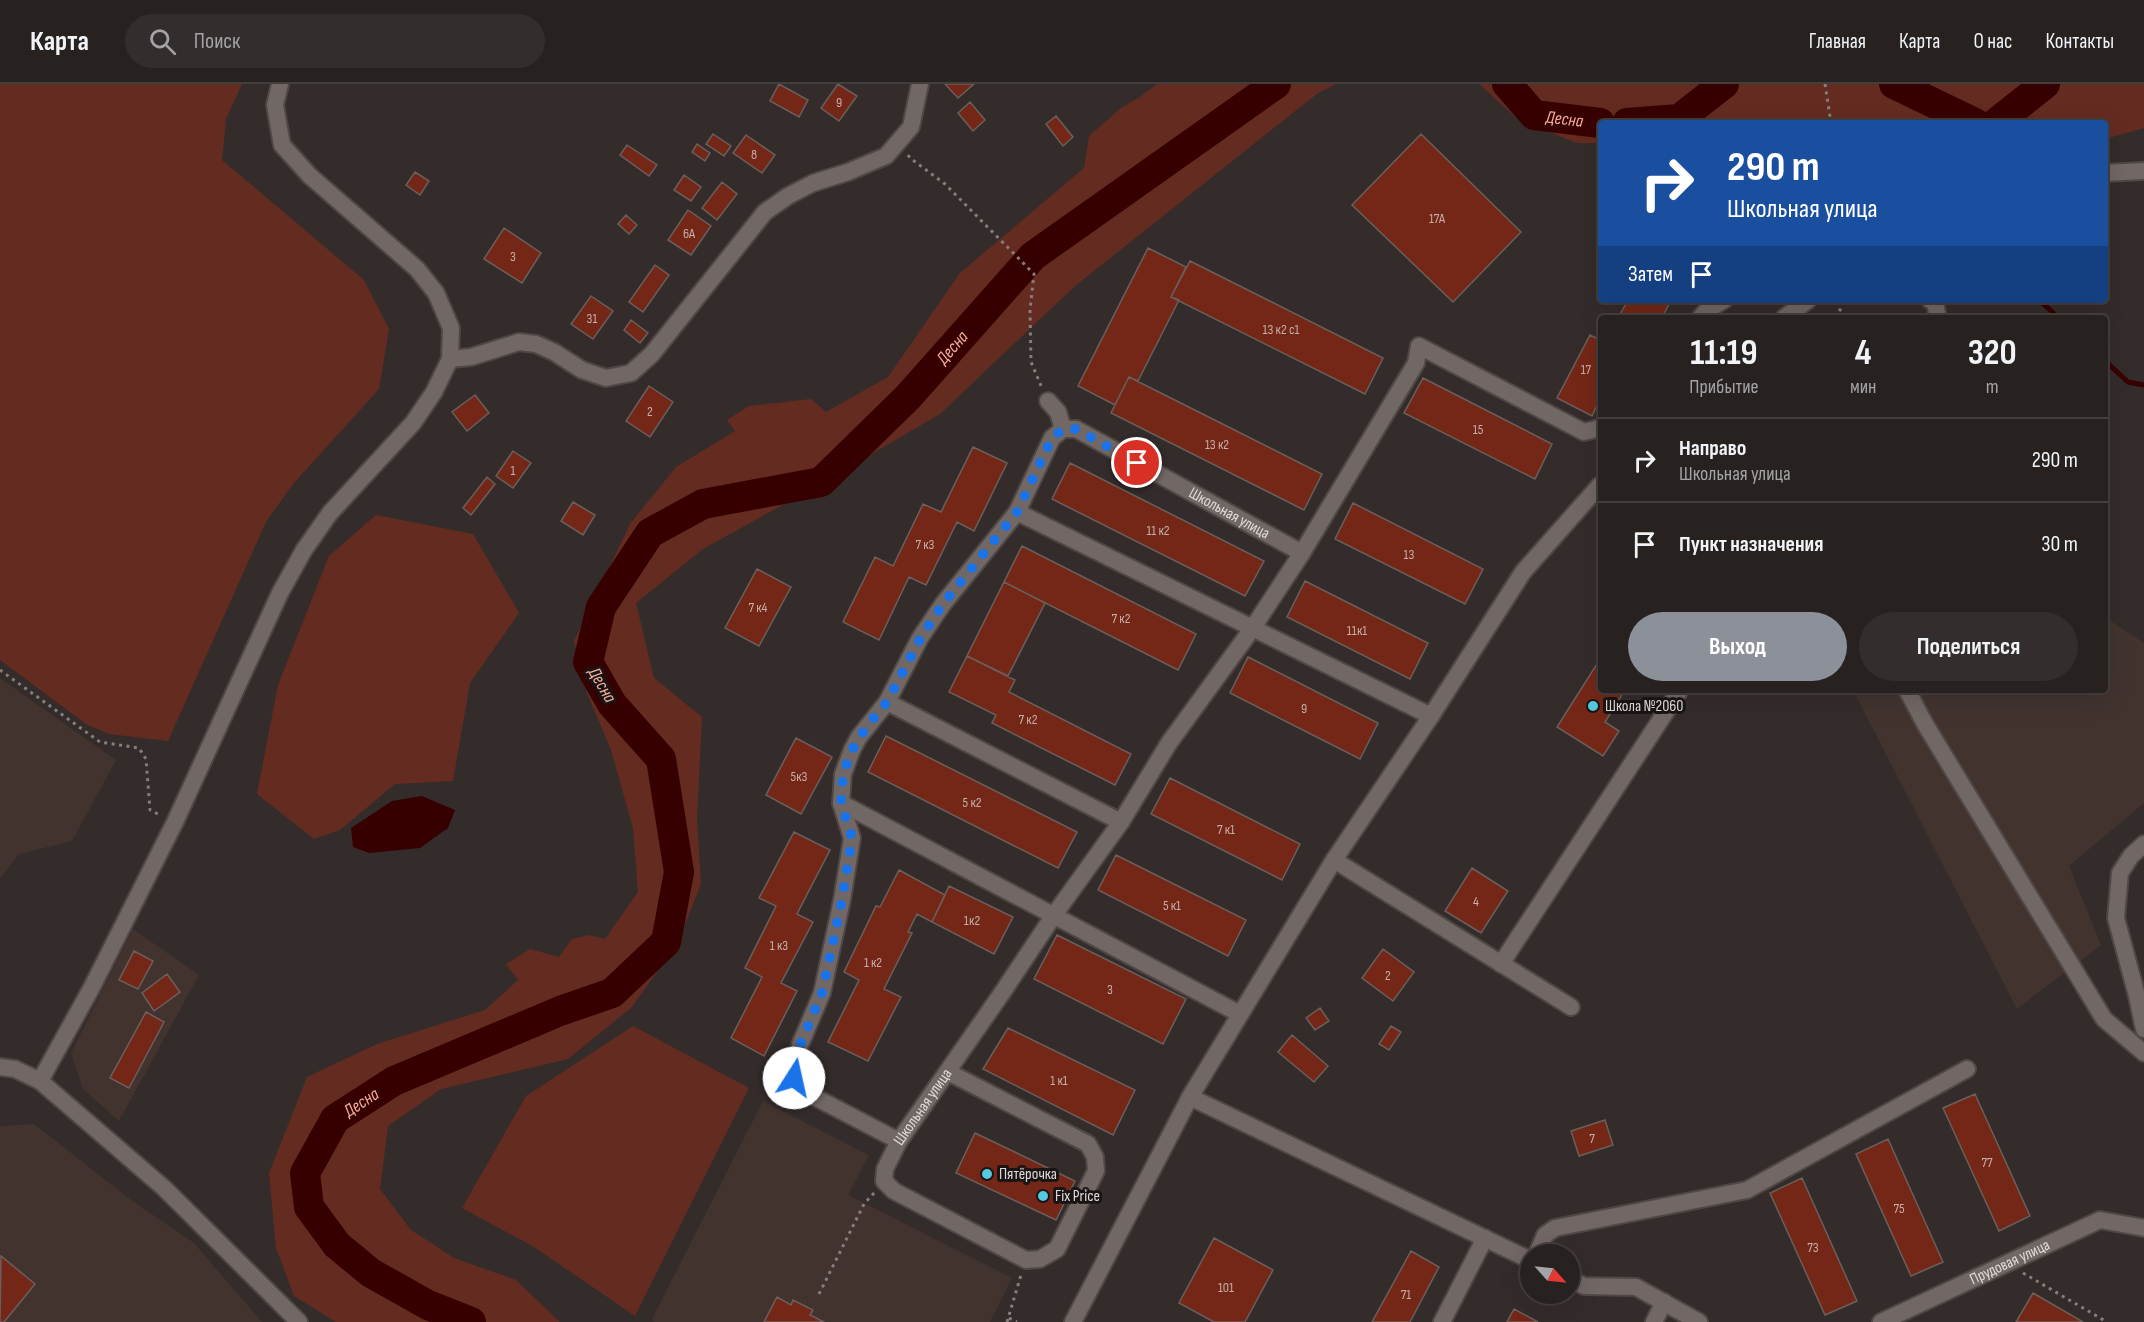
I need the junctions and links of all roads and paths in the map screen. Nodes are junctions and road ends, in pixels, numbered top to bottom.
1 (280, 84) edge
2 (920, 84) edge
3 (1825, 84) edge
4 (1831, 120) edge
5 (900, 139) junction
6 (2144, 171) edge
7 (2108, 173) edge
8 (1719, 303) edge
9 (1804, 303) edge
10 (1703, 315) edge
11 (1788, 315) edge
12 (450, 359) junction
13 (1047, 401) joint
14 (1063, 429) junction
15 (1598, 429) edge
16 (1598, 487) edge
17 (1017, 512) junction
18 (1302, 553) junction
19 (1252, 629) junction
20 (0, 670) edge
21 (1678, 693) edge
22 (1910, 693) edge
23 (887, 702) junction
24 (1431, 716) junction
25 (841, 803) junction
26 (175, 822) junction
27 (1121, 822) junction
28 (2144, 844) edge
29 (1334, 860) junction
30 (1054, 915) junction
31 (1501, 964) junction
32 (1571, 1007) dead end
33 (1240, 1014) junction
34 (2144, 1029) edge
35 (2144, 1053) edge
36 (0, 1067) edge
37 (1967, 1069) dead end
38 (948, 1072) junction
39 (40, 1081) junction
40 (1190, 1097) junction
41 (899, 1141) junction
42 (884, 1181) junction
43 (2144, 1228) edge
44 (1485, 1238) junction
45 (1541, 1244) edge
46 (1520, 1255) edge
47 (1026, 1260) junction
48 (2006, 1264) junction
49 (1580, 1284) edge
50 (819, 1294) dead end
51 (1664, 1302) junction
52 (1008, 1320) edge
53 (299, 1322) edge
54 (1017, 1322) edge
55 (1073, 1322) edge
56 (1442, 1322) edge
57 (1654, 1322) edge
58 (1699, 1322) edge
59 (1881, 1322) edge
60 (2107, 1322) edge

1 - 12 street
2 - 5 street
3 - 4 path
5 - 12 street
5 - 13 path
6 - 7 street
8 - 10 street
9 - 11 street
12 - 26 street
13 - 14 street
14 - 17 street, Школьная улица
14 - 18 street, Школьная улица
15 - 18 street, Школьная улица
16 - 24 street
17 - 19 street
17 - 23 street, Школьная улица
18 - 19 street, Школьная улица
19 - 24 street
19 - 27 street, Школьная улица
20 - 26 path
21 - 31 street
22 - 35 street
23 - 25 street, Школьная улица
23 - 27 street
24 - 29 street
25 - 30 street
25 - 41 street, Школьная улица
26 - 39 street
27 - 30 street, Школьная улица
28 - 34 street
29 - 31 street
29 - 33 street
30 - 33 street
30 - 38 street, Школьная улица
31 - 32 street
33 - 40 street
36 - 39 street
37 - 45 street
38 - 41 street, Школьная улица
38 - 47 street
39 - 53 street
40 - 44 street
40 - 55 street
41 - 42 street
42 - 47 street
42 - 50 path
43 - 48 street, Прудовая улица
44 - 46 street
44 - 56 street
47 - 52 path
48 - 59 street, Прудовая улица
48 - 60 path
49 - 51 street
51 - 57 street
51 - 58 street
52 - 54 path

